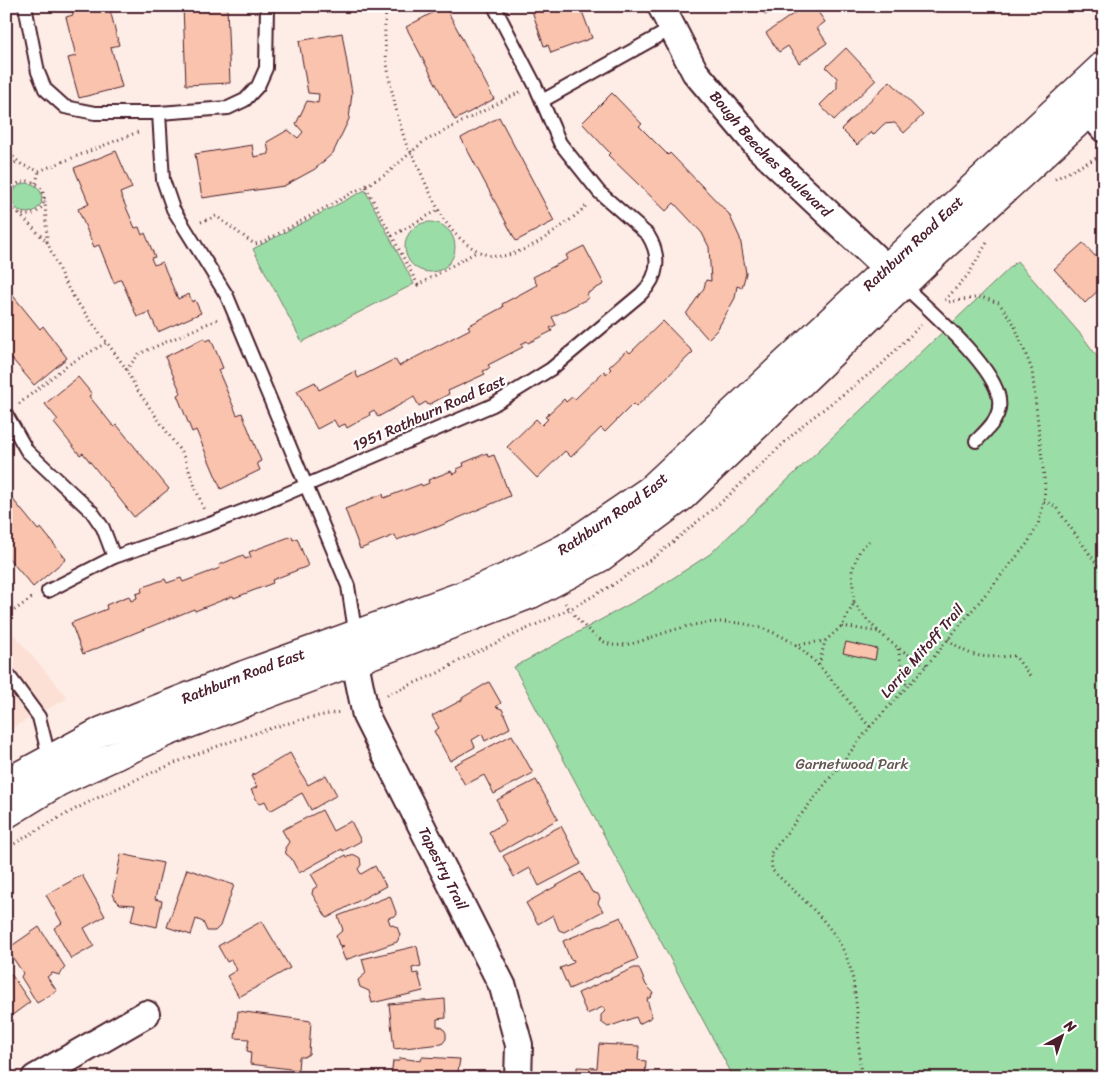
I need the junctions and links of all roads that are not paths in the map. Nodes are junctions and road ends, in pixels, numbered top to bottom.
1 (26, 6) edge
2 (267, 6) edge
3 (494, 6) edge
4 (667, 17) edge
5 (1104, 65) edge
6 (542, 101) junction
7 (1092, 108) edge
8 (159, 113) junction
9 (894, 276) junction
10 (9, 411) edge
11 (976, 441) dead end
12 (306, 486) junction
13 (114, 557) junction
14 (48, 591) road end
15 (356, 635) junction
16 (355, 662) junction
17 (6, 672) edge
18 (54, 770) junction
19 (6, 783) edge
20 (6, 814) edge
21 (146, 1014) dead end
22 (35, 1078) edge
23 (518, 1078) edge

1 - 8 lane
2 - 8 lane
3 - 6 lane, 1951 Rathburn Road East
4 - 6 lane
4 - 9 street, Bough Beeches Boulevard
5 - 7 street, Rathburn Road East
6 - 12 lane, 1951 Rathburn Road East
7 - 9 street, Rathburn Road East
8 - 12 lane
9 - 11 lane
9 - 15 street, Rathburn Road East
9 - 16 street, Rathburn Road East
10 - 13 lane
12 - 13 lane, 1951 Rathburn Road East
12 - 15 lane
13 - 14 lane, 1951 Rathburn Road East
15 - 16 lane
15 - 18 street, Rathburn Road East
16 - 18 street, Rathburn Road East
16 - 23 street, Tapestry Trail
17 - 18 lane
18 - 19 street, Rathburn Road East
18 - 20 street, Rathburn Road East
21 - 22 street

